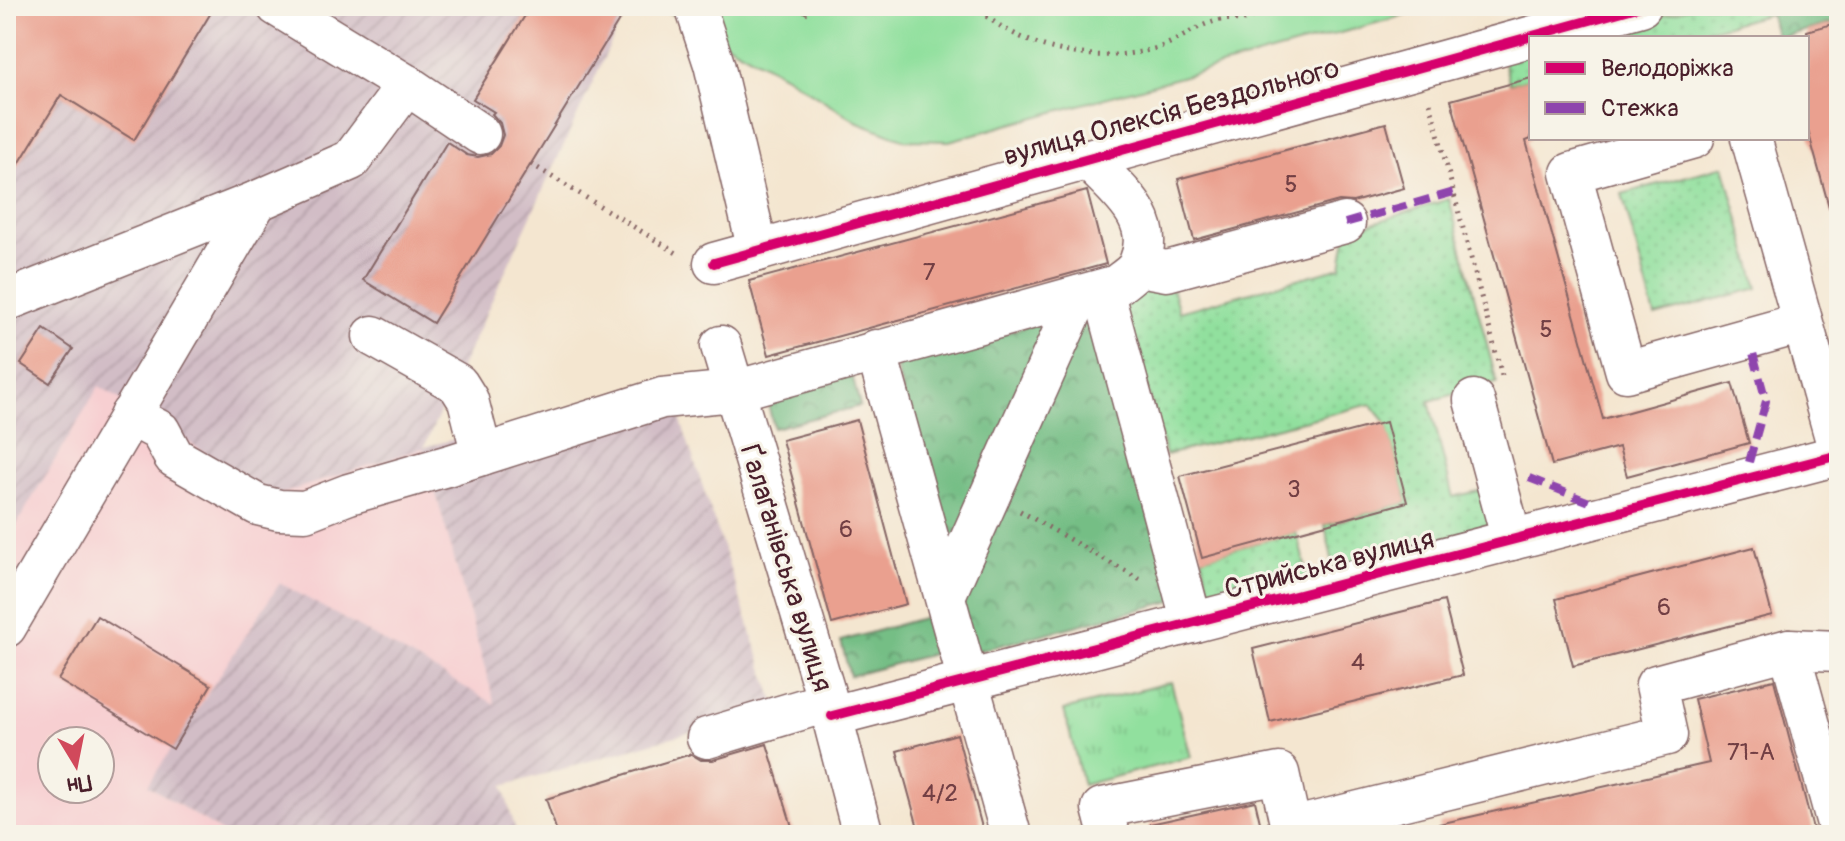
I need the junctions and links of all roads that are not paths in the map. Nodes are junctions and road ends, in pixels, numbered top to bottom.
1 (277, 6) edge
2 (695, 6) edge
3 (1641, 6) edge
4 (1533, 36) edge
5 (1529, 37) edge
6 (407, 85) junction
7 (480, 134) dead end
8 (1687, 140) edge
9 (1752, 140) edge
10 (1088, 159) junction
11 (257, 201) junction
12 (1345, 223) dead end
13 (758, 251) junction
14 (700, 261) road end
15 (1139, 266) junction
16 (1091, 293) junction
17 (6, 301) edge
18 (1802, 323) junction
19 (373, 336) dead end
20 (721, 346) dead end
21 (876, 350) junction
22 (734, 391) junction
23 (1490, 394) road end
24 (130, 415) junction
25 (1839, 454) edge
26 (482, 455) junction
27 (1512, 540) junction
28 (945, 596) junction
29 (1189, 614) junction
30 (6, 627) edge
31 (1789, 649) junction
32 (1839, 651) edge
33 (968, 681) junction
34 (829, 709) junction
35 (707, 738) dead end
36 (1839, 831) edge
37 (863, 835) edge
38 (1011, 835) edge
39 (1109, 835) edge

1 - 6 street
2 - 13 street
3 - 4 street, вулиця Олексія Бездольного
5 - 10 street, вулиця Олексія Бездольного
6 - 7 street
6 - 11 street
8 - 18 street
9 - 18 street
10 - 13 street, вулиця Олексія Бездольного
10 - 15 street
11 - 17 street
11 - 24 street
12 - 15 street
13 - 14 street, вулиця Олексія Бездольного
15 - 16 street
16 - 21 street
16 - 28 street
16 - 29 street
18 - 25 street
19 - 26 street
20 - 22 street, Ґалаґанівська вулиця
21 - 22 street
21 - 28 street
22 - 26 street
22 - 34 street, Ґалаґанівська вулиця
23 - 27 street
24 - 26 street
24 - 30 street
25 - 27 street, Стрийська вулиця
27 - 29 street, Стрийська вулиця
28 - 33 street
29 - 33 street, Стрийська вулиця
31 - 32 street
31 - 36 street
31 - 39 street
33 - 34 street, Стрийська вулиця
33 - 38 street
34 - 35 street, Стрийська вулиця
34 - 37 street, Ґалаґанівська вулиця

